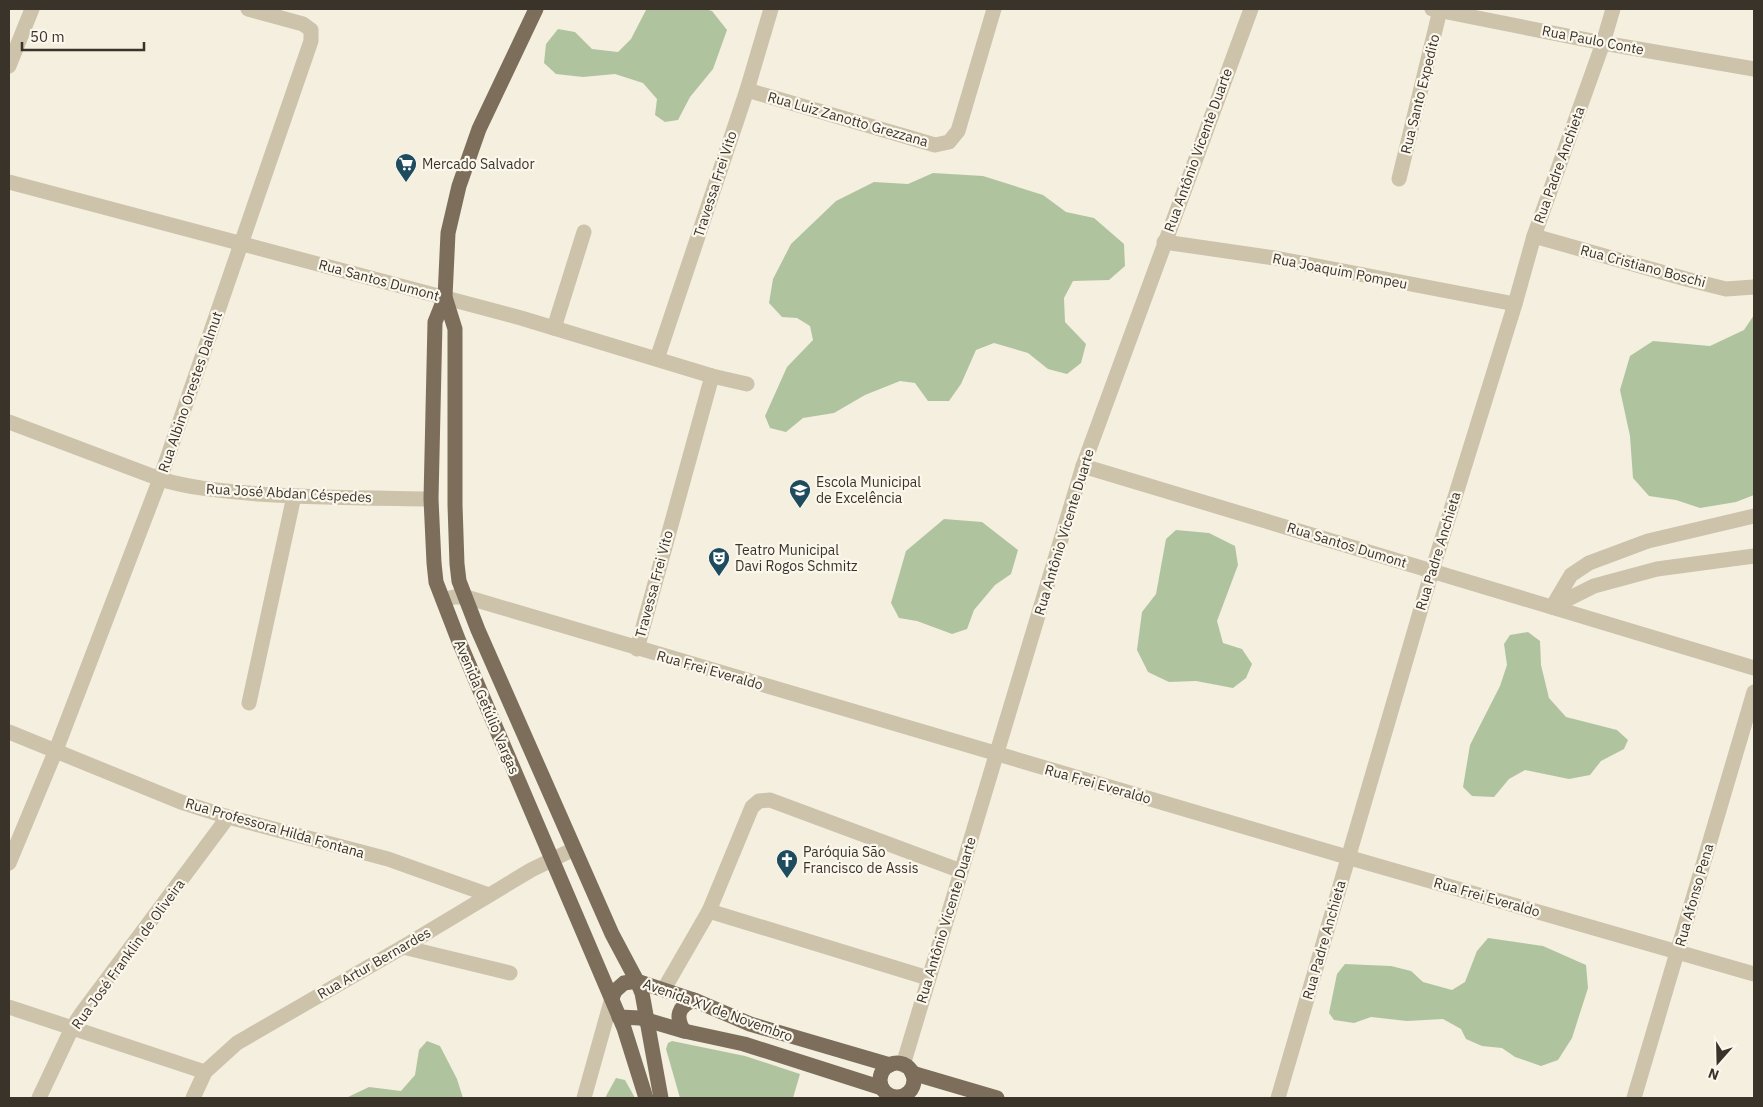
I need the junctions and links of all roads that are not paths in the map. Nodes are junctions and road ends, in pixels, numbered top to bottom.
1 (32, 9) edge
2 (248, 9) edge
3 (536, 9) edge
4 (771, 9) edge
5 (994, 9) edge
6 (1251, 9) edge
7 (1436, 9) edge
8 (1613, 9) edge
9 (1603, 43) junction
10 (9, 66) edge
11 (1754, 68) edge
12 (747, 90) junction
13 (1399, 179) dead end
14 (9, 182) edge
15 (584, 232) dead end
16 (1534, 236) junction
17 (1164, 242) junction
18 (241, 243) junction
19 (1754, 287) edge
20 (445, 297) junction
21 (1515, 304) junction
22 (554, 328) junction
23 (657, 359) junction
24 (712, 376) junction
25 (747, 384) dead end
26 (9, 422) edge
27 (1083, 466) junction
28 (160, 479) junction
29 (294, 496) junction
30 (431, 499) junction
31 (1754, 516) edge
32 (1754, 556) edge
33 (1432, 570) junction
34 (466, 597) junction
35 (443, 600) junction
36 (1552, 607) junction
37 (637, 648) junction
38 (1754, 668) edge
39 (1754, 692) edge
40 (249, 703) dead end
41 (9, 732) edge
42 (56, 750) junction
43 (997, 754) junction
44 (228, 817) junction
45 (574, 849) junction
46 (1347, 857) junction
47 (552, 860) junction
48 (9, 863) edge
49 (961, 871) junction
50 (488, 895) junction
51 (709, 911) junction
52 (404, 947) junction
53 (1678, 952) junction
54 (510, 972) dead end
55 (1754, 974) edge
56 (928, 978) junction
57 (638, 980) junction
58 (664, 989) junction
59 (612, 998) junction
60 (694, 1000) junction
61 (9, 1007) edge
62 (619, 1017) junction
63 (648, 1020) junction
64 (605, 1024) junction
65 (72, 1028) junction
66 (684, 1031) junction
67 (901, 1068) junction
68 (205, 1072) junction
69 (898, 1095) edge
70 (39, 1098) edge
71 (193, 1098) edge
72 (584, 1098) edge
73 (646, 1098) edge
74 (661, 1098) edge
75 (997, 1098) edge
76 (1278, 1098) edge
77 (1634, 1098) edge

1 - 10 street
2 - 18 street, Rua Albino Orestes Dalmut
3 - 20 main road, Avenida Getúlio Vargas
4 - 12 street, Travessa Frei Vito
5 - 12 street, Rua Luiz Zanotto Grezzana
6 - 17 street, Rua Antônio Vicente Duarte
7 - 9 street, Rua Paulo Conte
7 - 13 street, Rua Santo Expedito
8 - 9 street, Rua Padre Anchieta
9 - 11 street, Rua Paulo Conte
9 - 16 street, Rua Padre Anchieta
12 - 23 street, Travessa Frei Vito
14 - 18 street, Rua Santos Dumont
15 - 22 street
16 - 19 street, Rua Cristiano Boschi
16 - 21 street, Rua Padre Anchieta
17 - 21 street, Rua Joaquim Pompeu
17 - 27 street, Rua Antônio Vicente Duarte
18 - 20 street, Rua Santos Dumont
18 - 28 street, Rua Albino Orestes Dalmut
20 - 22 street, Rua Santos Dumont
20 - 30 main road, Avenida Getúlio Vargas
20 - 34 main road, Avenida Getúlio Vargas
21 - 33 street, Rua Padre Anchieta
22 - 23 street, Rua Santos Dumont
23 - 24 street, Rua Santos Dumont
24 - 25 street, Rua Santos Dumont
24 - 37 street, Travessa Frei Vito
26 - 28 street, Rua José Abdan Céspedes
27 - 33 street, Rua Santos Dumont
27 - 43 street, Rua Antônio Vicente Duarte
28 - 29 street, Rua José Abdan Céspedes
28 - 42 street, Rua Albino Orestes Dalmut
29 - 30 street, Rua José Abdan Céspedes
29 - 40 street
30 - 35 main road, Avenida Getúlio Vargas
31 - 36 street
32 - 36 street
33 - 36 street, Rua Santos Dumont
33 - 46 street, Rua Padre Anchieta
34 - 35 street, Rua Frei Everaldo
34 - 37 street, Rua Frei Everaldo
34 - 45 main road, Avenida Getúlio Vargas
35 - 47 main road, Avenida Getúlio Vargas
36 - 38 street, Rua Santos Dumont
37 - 43 street, Rua Frei Everaldo
39 - 53 street, Rua Afonso Pena
41 - 42 street, Rua Professora Hilda Fontana
42 - 44 street, Rua Professora Hilda Fontana
42 - 48 street, Rua Albino Orestes Dalmut
43 - 46 street, Rua Frei Everaldo
43 - 49 street, Rua Antônio Vicente Duarte
44 - 50 street, Rua Professora Hilda Fontana
44 - 65 street, Rua José Franklin de Oliveira
45 - 47 street, Rua Artur Bernardes
45 - 57 main road, Avenida Getúlio Vargas
46 - 53 street, Rua Frei Everaldo
46 - 76 street, Rua Padre Anchieta
47 - 50 street, Rua Artur Bernardes
47 - 59 main road, Avenida Getúlio Vargas
49 - 51 street
49 - 56 street, Rua Antônio Vicente Duarte
50 - 52 street, Rua Artur Bernardes
51 - 56 street
51 - 58 street
52 - 54 street
52 - 68 street, Rua Artur Bernardes
53 - 55 street, Rua Frei Everaldo
53 - 77 street, Rua Afonso Pena
56 - 67 street, Rua Antônio Vicente Duarte
57 - 58 main road, Avenida XV de Novembro
57 - 59 main road, Avenida XV de Novembro
57 - 63 main road, Avenida Getúlio Vargas
58 - 60 main road, Avenida XV de Novembro
59 - 62 main road, Avenida Getúlio Vargas
59 - 64 street
60 - 66 main road
60 - 67 main road, Avenida XV de Novembro
61 - 65 street
62 - 63 main road, Avenida XV de Novembro
62 - 64 street
62 - 73 main road, Avenida Getúlio Vargas
63 - 66 main road, Avenida XV de Novembro
63 - 74 main road, Avenida Getúlio Vargas
64 - 72 street
65 - 68 street
65 - 70 street, Rua José Franklin de Oliveira
66 - 69 main road, Avenida XV de Novembro
67 - 69 main road
67 - 69 main road
67 - 75 main road, Avenida XV de Novembro
68 - 71 street, Rua Artur Bernardes

